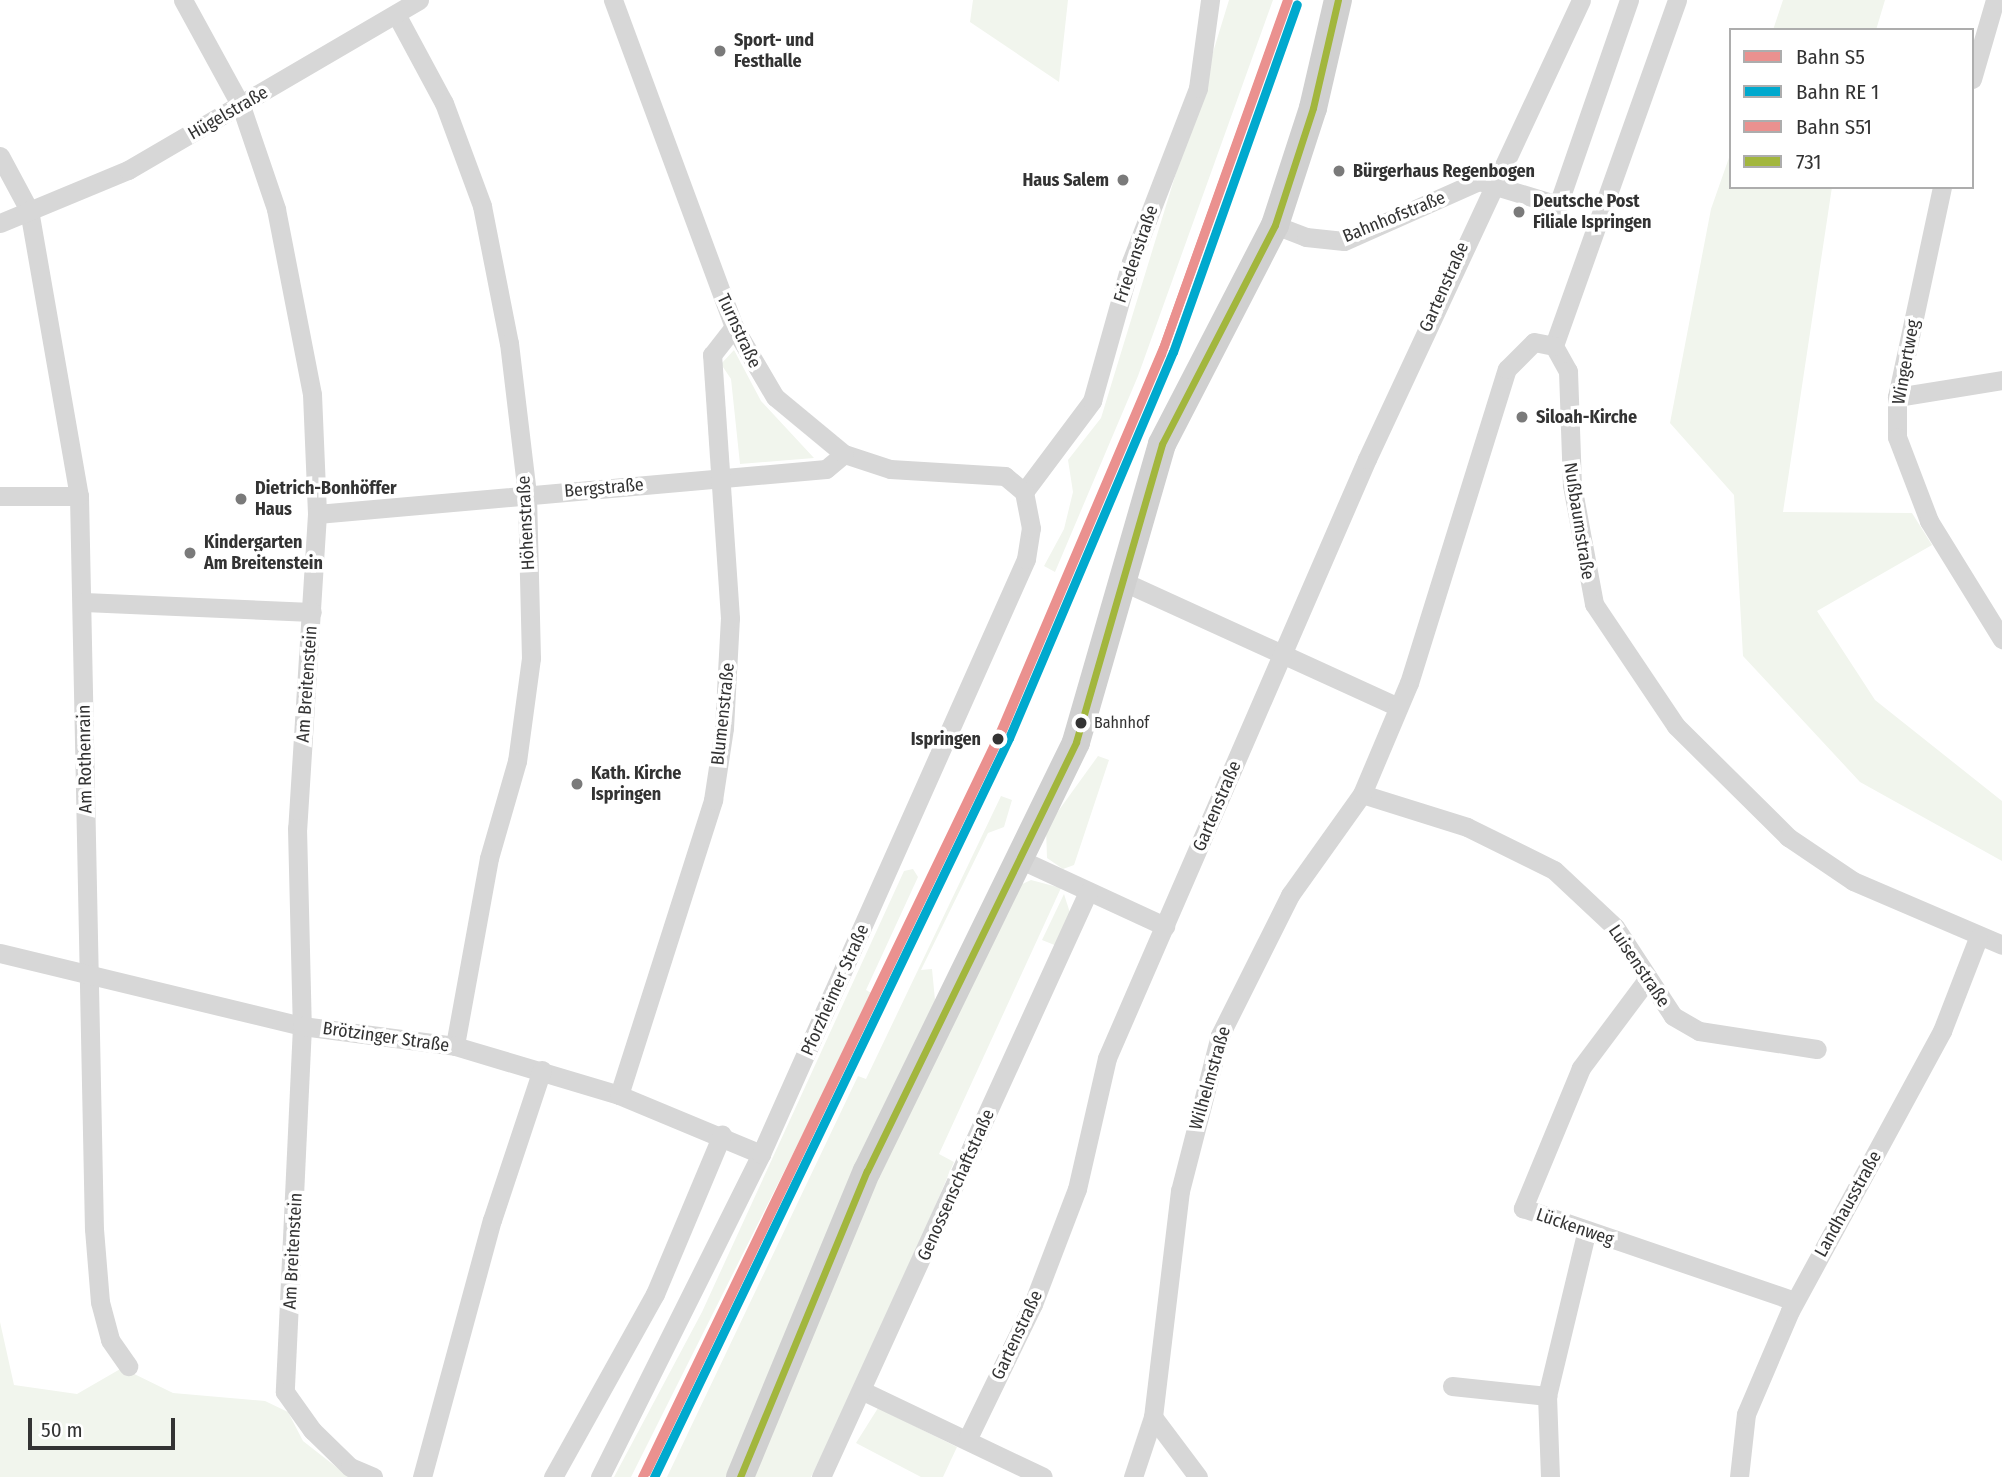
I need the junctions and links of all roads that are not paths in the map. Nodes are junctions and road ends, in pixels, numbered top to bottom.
1 (183, 0) edge
2 (419, 0) edge
3 (612, 0) edge
4 (1210, 0) edge
5 (1338, 0) edge
6 (1581, 0) edge
7 (1629, 0) edge
8 (1677, 0) edge
9 (1995, 0) edge
10 (396, 14) junction
11 (1974, 72) edge
12 (241, 106) junction
13 (0, 156) edge
14 (1492, 181) junction
15 (1942, 189) edge
16 (29, 210) junction
17 (0, 223) edge
18 (1275, 225) junction
19 (734, 327) junction
20 (1555, 346) junction
21 (2002, 380) edge
22 (1897, 397) junction
23 (844, 454) junction
24 (725, 478) junction
25 (1024, 492) junction
26 (527, 495) junction
27 (0, 496) edge
28 (79, 496) junction
29 (317, 514) junction
30 (1124, 582) junction
31 (84, 602) junction
32 (312, 612) junction
33 (2002, 639) edge
34 (1281, 657) junction
35 (1398, 707) junction
36 (1362, 794) junction
37 (1020, 859) junction
38 (1088, 892) junction
39 (1165, 926) junction
40 (1978, 937) junction
41 (2002, 944) edge
42 (0, 953) edge
43 (92, 973) junction
44 (1646, 981) junction
45 (302, 1026) junction
46 (455, 1046) junction
47 (1817, 1049) dead end
48 (542, 1070) junction
49 (619, 1095) junction
50 (722, 1135) junction
51 (761, 1154) junction
52 (1586, 1233) junction
53 (1795, 1301) junction
54 (128, 1366) dead end
55 (1452, 1386) dead end
56 (863, 1391) junction
57 (1547, 1396) junction
58 (1153, 1417) junction
59 (967, 1440) junction
60 (365, 1475) edge
61 (422, 1477) edge
62 (553, 1477) edge
63 (600, 1477) edge
64 (740, 1477) edge
65 (821, 1477) edge
66 (1043, 1477) edge
67 (1133, 1477) edge
68 (1198, 1477) edge
69 (1550, 1477) edge
70 (1739, 1477) edge

1 - 12 street, Am Breitenstein
2 - 10 street, Hügelstraße
3 - 19 street, Turnstraße
4 - 25 street, Friedenstraße
5 - 18 main road
6 - 14 street, Gartenstraße
7 - 14 street
8 - 20 street
9 - 11 street
10 - 12 street, Hügelstraße
10 - 26 street, Höhenstraße
12 - 16 street, Hügelstraße
12 - 29 street, Am Breitenstein
13 - 16 street, Am Rothenrain
14 - 18 street, Bahnhofstraße
14 - 34 street, Gartenstraße
15 - 22 street, Wingertweg
16 - 17 street, Hügelstraße
16 - 28 street, Am Rothenrain
18 - 30 main road
19 - 23 street, Turnstraße
19 - 24 street, Blumenstraße
20 - 35 street, Wilhelmstraße
20 - 40 street, Nußbaumstraße
21 - 22 street
22 - 33 street, Wingertweg
23 - 24 street, Bergstraße
23 - 25 street, Turnstraße
24 - 26 street, Bergstraße
24 - 49 street, Blumenstraße
25 - 51 street, Pforzheimer Straße
26 - 29 street, Bergstraße
26 - 46 street, Höhenstraße
27 - 28 street
28 - 31 street, Am Rothenrain
29 - 32 street, Am Breitenstein
30 - 34 street
30 - 37 main road
31 - 32 street
31 - 43 street, Am Rothenrain
32 - 45 street, Am Breitenstein
34 - 35 street
34 - 39 street, Gartenstraße
35 - 36 street, Wilhelmstraße
36 - 44 street, Luisenstraße
36 - 58 street, Wilhelmstraße
37 - 38 street
37 - 64 main road
38 - 39 street
38 - 56 street, Genossenschaftstraße
39 - 59 street, Gartenstraße
40 - 41 street, Nußbaumstraße
40 - 53 street, Landhausstraße
42 - 43 street, Brötzinger Straße
43 - 45 street, Brötzinger Straße
43 - 54 street, Am Rothenrain
44 - 47 street, Luisenstraße
44 - 52 street, Lückenweg
45 - 46 street, Brötzinger Straße
45 - 60 street, Am Breitenstein
46 - 48 street, Brötzinger Straße
48 - 49 street, Brötzinger Straße
48 - 61 street
49 - 50 street, Brötzinger Straße
50 - 51 street, Brötzinger Straße
50 - 62 street
51 - 63 street, Pforzheimer Straße
52 - 53 street, Lückenweg
52 - 57 street
53 - 70 street, Landhausstraße
55 - 57 street
56 - 59 street
56 - 65 street, Genossenschaftstraße
57 - 69 street
58 - 67 street, Wilhelmstraße
58 - 68 street
59 - 66 street

